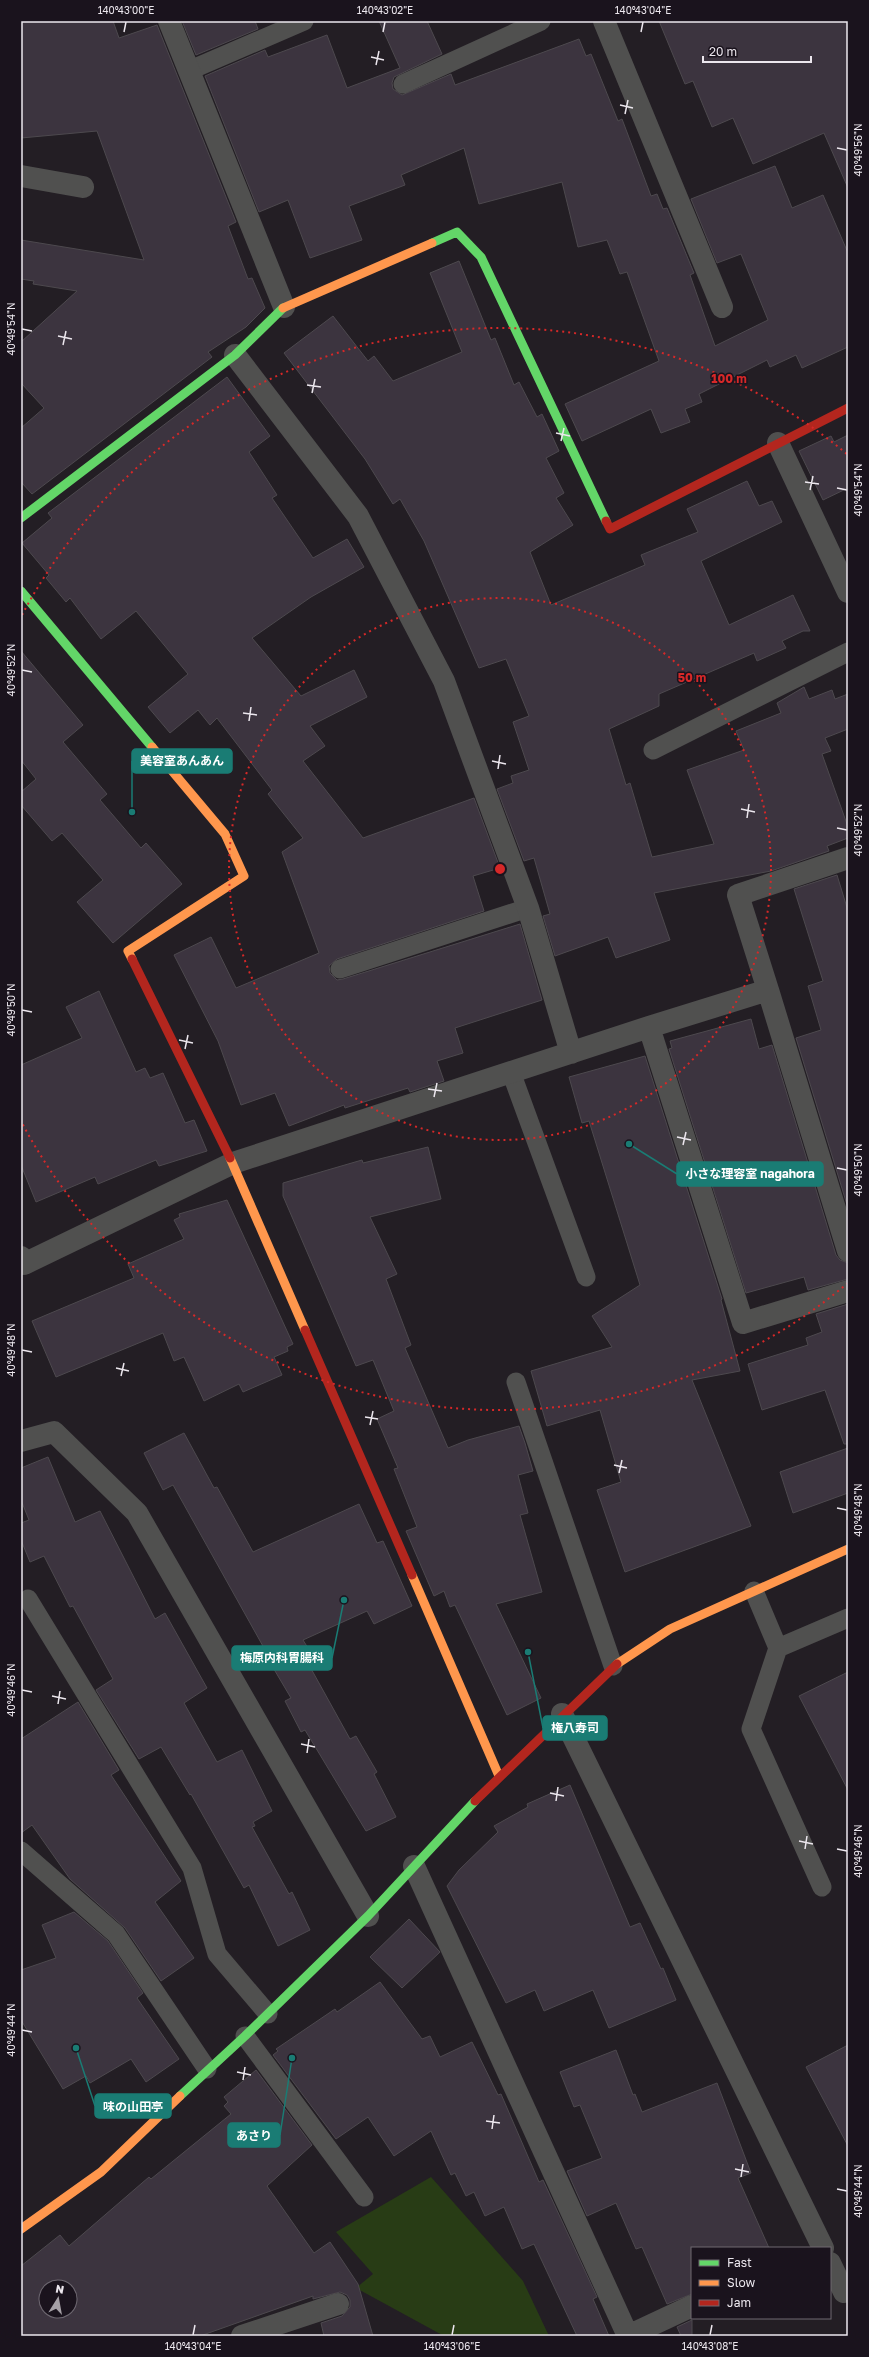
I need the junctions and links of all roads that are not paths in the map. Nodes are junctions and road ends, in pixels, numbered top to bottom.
1 (169, 21) edge
2 (304, 21) edge
3 (541, 21) edge
4 (604, 21) edge
5 (188, 71) junction
6 (403, 84) dead end
7 (21, 176) edge
8 (83, 187) dead end
9 (284, 307) junction
10 (722, 307) dead end
11 (235, 355) junction
12 (848, 408) edge
13 (778, 443) junction
14 (21, 518) edge
15 (21, 591) edge
16 (848, 592) edge
17 (848, 652) edge
18 (653, 750) dead end
19 (848, 858) edge
20 (528, 908) junction
21 (340, 969) dead end
22 (768, 990) junction
23 (649, 1027) junction
24 (571, 1053) junction
25 (511, 1072) junction
26 (233, 1163) junction
27 (848, 1251) edge
28 (21, 1257) edge
29 (586, 1277) dead end
30 (848, 1291) edge
31 (516, 1382) dead end
32 (21, 1441) edge
33 (848, 1549) edge
34 (754, 1592) junction
35 (28, 1599) dead end
36 (848, 1618) edge
37 (778, 1648) junction
38 (613, 1666) junction
39 (562, 1714) junction
40 (499, 1776) junction
41 (21, 1851) edge
42 (414, 1866) junction
43 (822, 1887) dead end
44 (368, 1916) junction
45 (268, 2014) junction
46 (245, 2036) junction
47 (207, 2069) junction
48 (364, 2197) dead end
49 (21, 2228) edge
50 (821, 2247) edge
51 (831, 2267) edge
52 (844, 2292) dead end
53 (338, 2304) dead end
54 (691, 2306) edge
55 (242, 2336) edge
56 (628, 2336) edge

1 - 5 street
2 - 5 lane
3 - 6 lane
4 - 10 street
5 - 9 street
7 - 8 street
9 - 11 street
9 - 13 street
11 - 14 street
11 - 20 street
12 - 13 street
13 - 16 street
15 - 26 street
17 - 18 lane
19 - 22 street
20 - 21 lane
20 - 24 street
22 - 23 street
22 - 27 street
23 - 24 street
23 - 30 street
24 - 25 street
25 - 26 street
25 - 29 lane
26 - 28 street
26 - 40 street
31 - 38 lane
32 - 44 street
33 - 34 street
34 - 37 lane
34 - 38 street
35 - 45 lane
36 - 37 lane
37 - 43 lane
38 - 39 street
39 - 40 street
39 - 50 street
40 - 42 street
41 - 47 lane
42 - 44 street
42 - 56 street
44 - 45 street
45 - 46 street
46 - 47 street
46 - 48 lane
47 - 49 street
51 - 52 street
53 - 55 street
54 - 56 street

